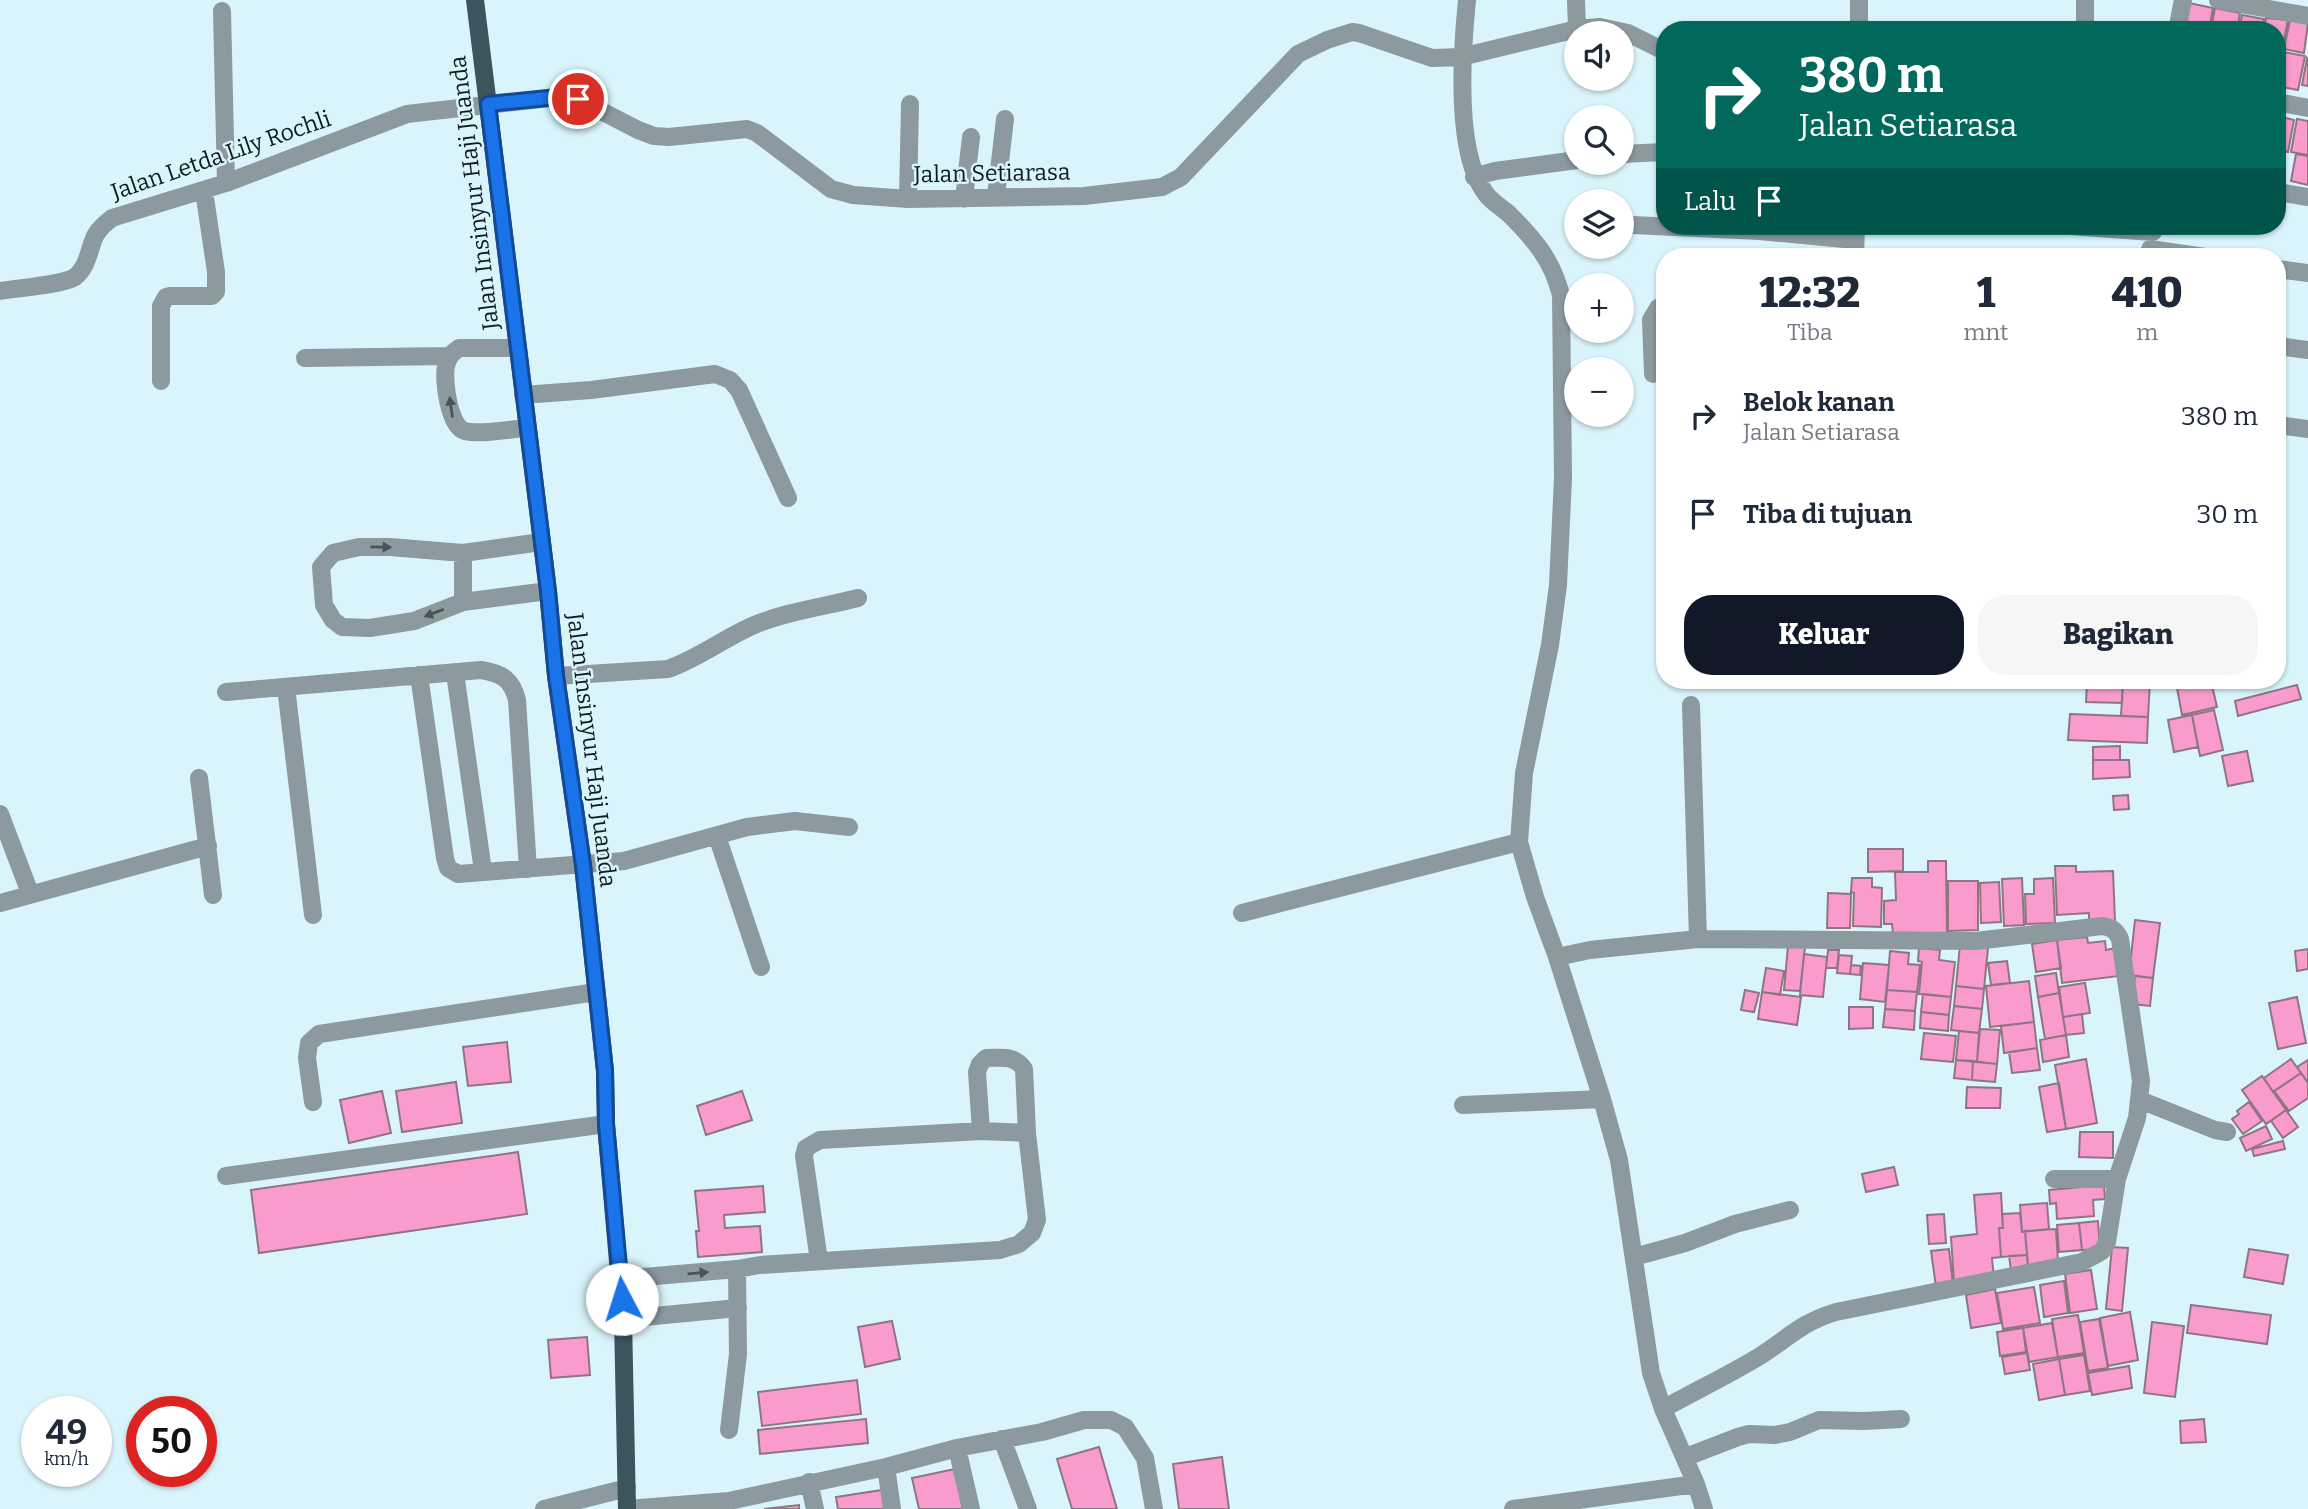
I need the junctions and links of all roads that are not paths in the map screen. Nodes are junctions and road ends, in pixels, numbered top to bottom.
1 (475, 0) edge
2 (1467, 0) edge
3 (1576, 0) edge
4 (1859, 0) edge
5 (2085, 0) edge
6 (2183, 0) edge
7 (2218, 0) edge
8 (222, 11) dead end
9 (2308, 16) edge
10 (1577, 21) edge
11 (1859, 21) edge
12 (2085, 21) edge
13 (2179, 21) edge
14 (1564, 32) edge
15 (1634, 37) edge
16 (1656, 47) edge
17 (1461, 57) junction
18 (488, 104) junction
19 (910, 104) dead end
20 (2286, 104) edge
21 (2308, 108) edge
22 (1005, 119) dead end
23 (971, 137) dead end
24 (1656, 152) edge
25 (1634, 153) edge
26 (1564, 162) edge
27 (1474, 177) junction
28 (226, 183) junction
29 (204, 191) junction
30 (2286, 193) edge
31 (996, 196) junction
32 (2308, 197) edge
33 (908, 199) junction
34 (964, 199) junction
35 (1634, 225) edge
36 (1656, 226) edge
37 (1803, 235) edge
38 (2119, 235) edge
39 (1855, 241) edge
40 (2151, 241) edge
41 (2175, 248) edge
42 (2286, 270) edge
43 (2308, 274) edge
44 (0, 290) edge
45 (1656, 311) edge
46 (2286, 347) edge
47 (518, 348) junction
48 (2308, 350) edge
49 (449, 356) junction
50 (305, 358) dead end
51 (1653, 374) dead end
52 (161, 381) dead end
53 (523, 395) junction
54 (2286, 426) edge
55 (527, 428) junction
56 (2308, 429) edge
57 (788, 498) dead end
58 (541, 542) junction
59 (463, 553) junction
60 (548, 591) junction
61 (858, 598) dead end
62 (463, 602) junction
63 (455, 673) junction
64 (419, 676) junction
65 (556, 676) junction
66 (286, 687) junction
67 (226, 692) dead end
68 (1691, 705) dead end
69 (199, 778) dead end
70 (0, 814) edge
71 (849, 827) dead end
72 (717, 836) junction
73 (1520, 842) junction
74 (208, 846) junction
75 (583, 865) junction
76 (528, 869) junction
77 (483, 871) junction
78 (30, 893) junction
79 (213, 895) dead end
80 (0, 903) edge
81 (1242, 913) dead end
82 (313, 915) dead end
83 (1698, 939) junction
84 (1558, 957) junction
85 (761, 967) dead end
86 (596, 992) junction
87 (1602, 1099) junction
88 (2140, 1100) junction
89 (313, 1102) dead end
90 (1463, 1105) dead end
91 (606, 1124) junction
92 (981, 1131) junction
93 (2227, 1132) dead end
94 (1027, 1133) junction
95 (226, 1176) dead end
96 (2054, 1179) dead end
97 (2118, 1179) junction
98 (1790, 1210) dead end
99 (1634, 1257) junction
100 (819, 1261) junction
101 (737, 1269) junction
102 (621, 1279) junction
103 (738, 1308) junction
104 (623, 1319) junction
105 (1663, 1409) junction
106 (1901, 1419) dead end
107 (729, 1430) dead end
108 (1002, 1439) junction
109 (957, 1448) junction
110 (1686, 1457) junction
111 (886, 1467) junction
112 (809, 1482) junction
113 (1696, 1484) junction
114 (627, 1488) junction
115 (729, 1505) edge
116 (1554, 1506) edge
117 (544, 1509) edge
118 (627, 1509) edge
119 (815, 1509) edge
120 (892, 1509) edge
121 (971, 1509) edge
122 (1028, 1509) edge
123 (1154, 1509) edge
124 (1513, 1509) edge
125 (1704, 1509) edge

1 - 18 main road, Jalan Insinyur Haji Juanda
2 - 17 street
3 - 10 street
4 - 11 street
5 - 12 street
6 - 13 street
7 - 9 street
8 - 28 street
14 - 17 street, Jalan Setiarasa
15 - 16 street, Jalan Setiarasa
17 - 27 street
17 - 31 street, Jalan Setiarasa
18 - 28 street, Jalan Letda Lily Rochli
18 - 33 street, Jalan Setiarasa
18 - 47 main road, Jalan Insinyur Haji Juanda
19 - 33 street
20 - 21 street
22 - 31 street
23 - 34 street
24 - 25 street
26 - 27 street
27 - 73 street
28 - 29 street, Jalan Letda Lily Rochli
29 - 44 street, Jalan Letda Lily Rochli
29 - 52 street
30 - 32 street
31 - 34 street, Jalan Setiarasa
33 - 34 street, Jalan Setiarasa
35 - 36 street
37 - 39 street
38 - 40 street
40 - 41 street
42 - 43 street
45 - 51 street
46 - 48 street
47 - 49 street
47 - 53 main road, Jalan Insinyur Haji Juanda
49 - 50 street
55 -> 49 street
53 - 55 main road, Jalan Insinyur Haji Juanda
53 - 57 street
54 - 56 street
55 - 58 main road, Jalan Insinyur Haji Juanda
58 - 59 street
58 - 60 main road, Jalan Insinyur Haji Juanda
59 - 62 street
62 -> 59 street
60 - 62 street
60 - 65 main road, Jalan Insinyur Haji Juanda
61 - 65 street
63 - 64 street
63 - 76 street
63 - 77 street
64 - 66 street
64 - 77 street
65 - 75 main road, Jalan Insinyur Haji Juanda
66 - 67 street
66 - 82 street
68 - 83 street
69 - 74 street
70 - 78 street
71 - 72 street
72 - 75 street
72 - 85 street
73 - 81 street
73 - 84 street
74 - 78 street
74 - 79 street
75 - 76 street
75 - 86 main road, Jalan Insinyur Haji Juanda
76 - 77 street
78 - 80 street
83 - 84 street
83 - 88 street
84 - 87 street
86 - 89 street
86 - 91 main road, Jalan Insinyur Haji Juanda
87 - 90 street
87 - 99 street
88 - 93 street
88 - 97 street
91 - 95 street
91 - 102 main road, Jalan Insinyur Haji Juanda
92 - 94 street
92 - 94 street
92 - 100 street
94 - 100 street
96 - 97 street
97 - 105 street
98 - 99 street
99 - 105 street
100 - 101 street
102 -> 101 street
101 - 103 street
102 - 104 main road, Jalan Insinyur Haji Juanda
103 - 104 street
103 - 107 street
104 - 114 main road, Jalan Insinyur Haji Juanda
105 - 110 street
106 - 110 street
108 - 109 street
108 - 122 street
108 - 123 street
109 - 111 street
109 - 121 street
110 - 113 street
111 - 112 street
111 - 120 street
112 - 115 street
112 - 119 street
113 - 116 street
113 - 125 street
114 - 117 street
114 - 118 main road, Jalan Insinyur Haji Juanda
115 - 118 street
116 - 124 street

